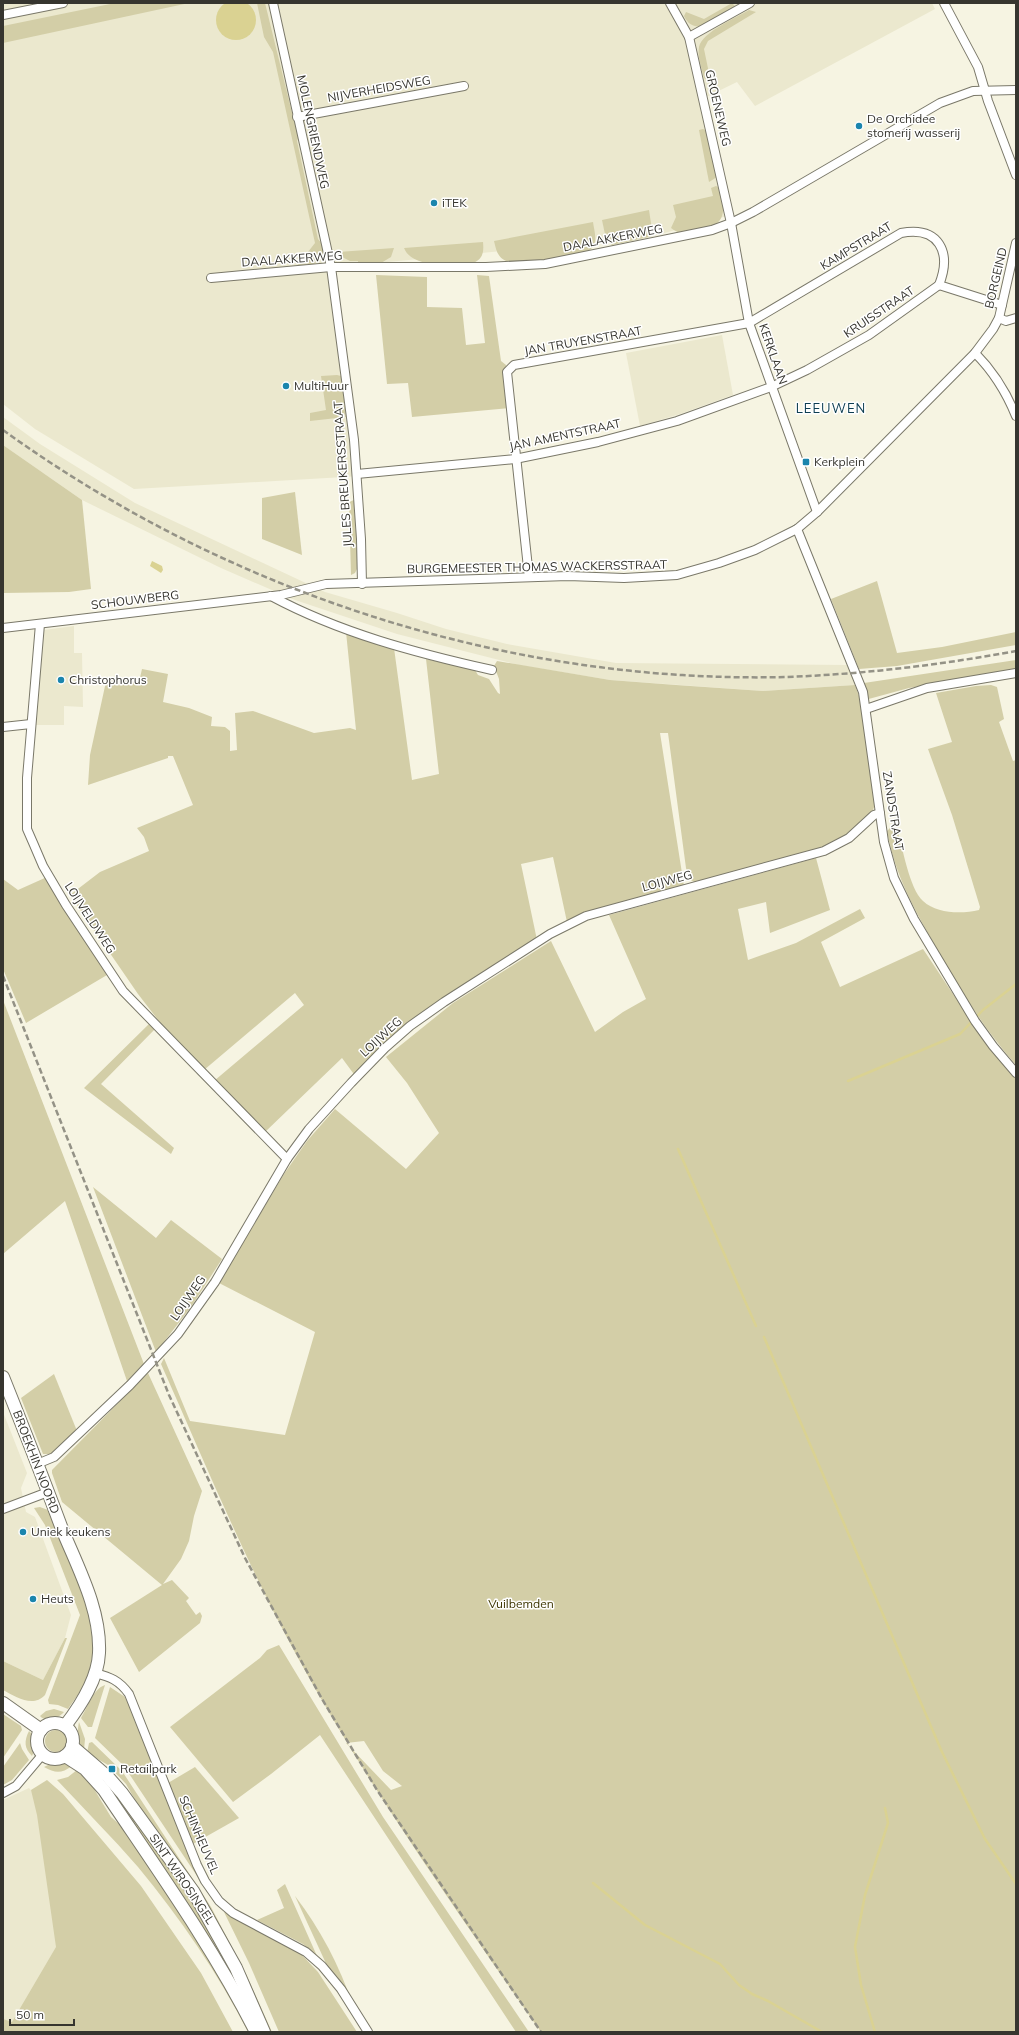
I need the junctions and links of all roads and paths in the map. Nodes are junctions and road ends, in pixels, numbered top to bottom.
1 (62, 3) edge
2 (273, 3) edge
3 (670, 3) edge
4 (750, 3) edge
5 (944, 3) edge
6 (3, 15) edge
7 (689, 38) junction
8 (464, 86) dead end
9 (984, 90) junction
10 (1016, 90) edge
11 (297, 117) junction
12 (1016, 175) edge
13 (731, 223) junction
14 (1016, 244) edge
15 (331, 267) junction
16 (211, 278) dead end
17 (940, 285) junction
18 (1002, 305) junction
19 (999, 318) junction
20 (1016, 318) edge
21 (749, 323) junction
22 (975, 353) junction
23 (772, 387) junction
24 (1016, 416) edge
25 (515, 459) junction
26 (357, 474) junction
27 (817, 512) junction
28 (796, 529) junction
29 (529, 577) junction
30 (362, 584) junction
31 (289, 592) joint
32 (271, 596) junction
33 (40, 624) junction
34 (3, 628) edge
35 (492, 670) dead end
36 (1016, 673) edge
37 (866, 709) junction
38 (31, 724) junction
39 (3, 727) edge
40 (880, 813) junction
41 (1016, 1073) edge
42 (287, 1159) junction
43 (3, 1377) edge
44 (37, 1464) junction
45 (48, 1492) junction
46 (3, 1509) edge
47 (95, 1673) junction
48 (3, 1703) edge
49 (65, 1726) junction
50 (41, 1730) junction
51 (72, 1746) junction
52 (43, 1754) junction
53 (65, 1756) junction
54 (3, 1793) edge
55 (256, 2032) edge
56 (264, 2032) edge
57 (368, 2032) edge

1 - 6 street
2 - 11 street, MOLENGRIENDWEG
3 - 7 street, GROENEWEG
4 - 7 street
5 - 9 street
7 - 13 street, GROENEWEG
8 - 11 street, NIJVERHEIDSWEG
9 - 10 street
9 - 12 street
9 - 13 street, DAALAKKERWEG
11 - 15 street, MOLENGRIENDWEG
13 - 15 street, DAALAKKERWEG
13 - 21 street, KERKLAAN
14 - 18 street, BORGEIND
15 - 16 street, DAALAKKERWEG
15 - 26 street, JULES BREUKERSSTRAAT
17 - 18 street
17 - 21 street, KAMPSTRAAT
17 - 23 street, KRUISSTRAAT
18 - 19 street, BORGEIND
19 - 20 street
19 - 22 street, BURGEMEESTER THOMAS WACKERSSTRAAT
21 - 23 street, KERKLAAN
21 - 25 street, JAN TRUYENSTRAAT
22 - 24 street
22 - 27 street, BURGEMEESTER THOMAS WACKERSSTRAAT
23 - 25 street, JAN AMENTSTRAAT
23 - 27 street, KERKLAAN
25 - 26 street, JAN AMENTSTRAAT
25 - 29 street, JAN TRUYENSTRAAT
26 - 30 street, JULES BREUKERSSTRAAT
27 - 28 street, BURGEMEESTER THOMAS WACKERSSTRAAT
28 - 29 street, BURGEMEESTER THOMAS WACKERSSTRAAT
28 - 37 street, ZANDSTRAAT
29 - 30 street, BURGEMEESTER THOMAS WACKERSSTRAAT
30 - 31 street, BURGEMEESTER THOMAS WACKERSSTRAAT
31 - 32 street, SCHOUWBERG
32 - 33 street, SCHOUWBERG
32 - 35 street
33 - 34 street, SCHOUWBERG
33 - 38 street, LOIJVELDWEG
36 - 37 street
37 - 40 street, ZANDSTRAAT
38 - 39 street
38 - 42 street, LOIJVELDWEG
40 - 41 street, ZANDSTRAAT
40 - 42 street, LOIJWEG
42 - 44 street, LOIJWEG
43 - 44 main road, BROEKHIN NOORD
44 - 45 main road, BROEKHIN NOORD
45 - 46 street
45 - 47 main road, BROEKHIN NOORD
47 - 49 main road, BROEKHIN NOORD
47 - 57 street, SCHINHEUVEL
48 - 50 main road
49 - 50 main road
49 - 51 main road
50 - 52 main road
51 - 53 main road
51 - 56 main road, SINT WIROSINGEL
52 - 53 main road
52 - 54 street
53 - 55 main road, SINT WIROSINGEL

